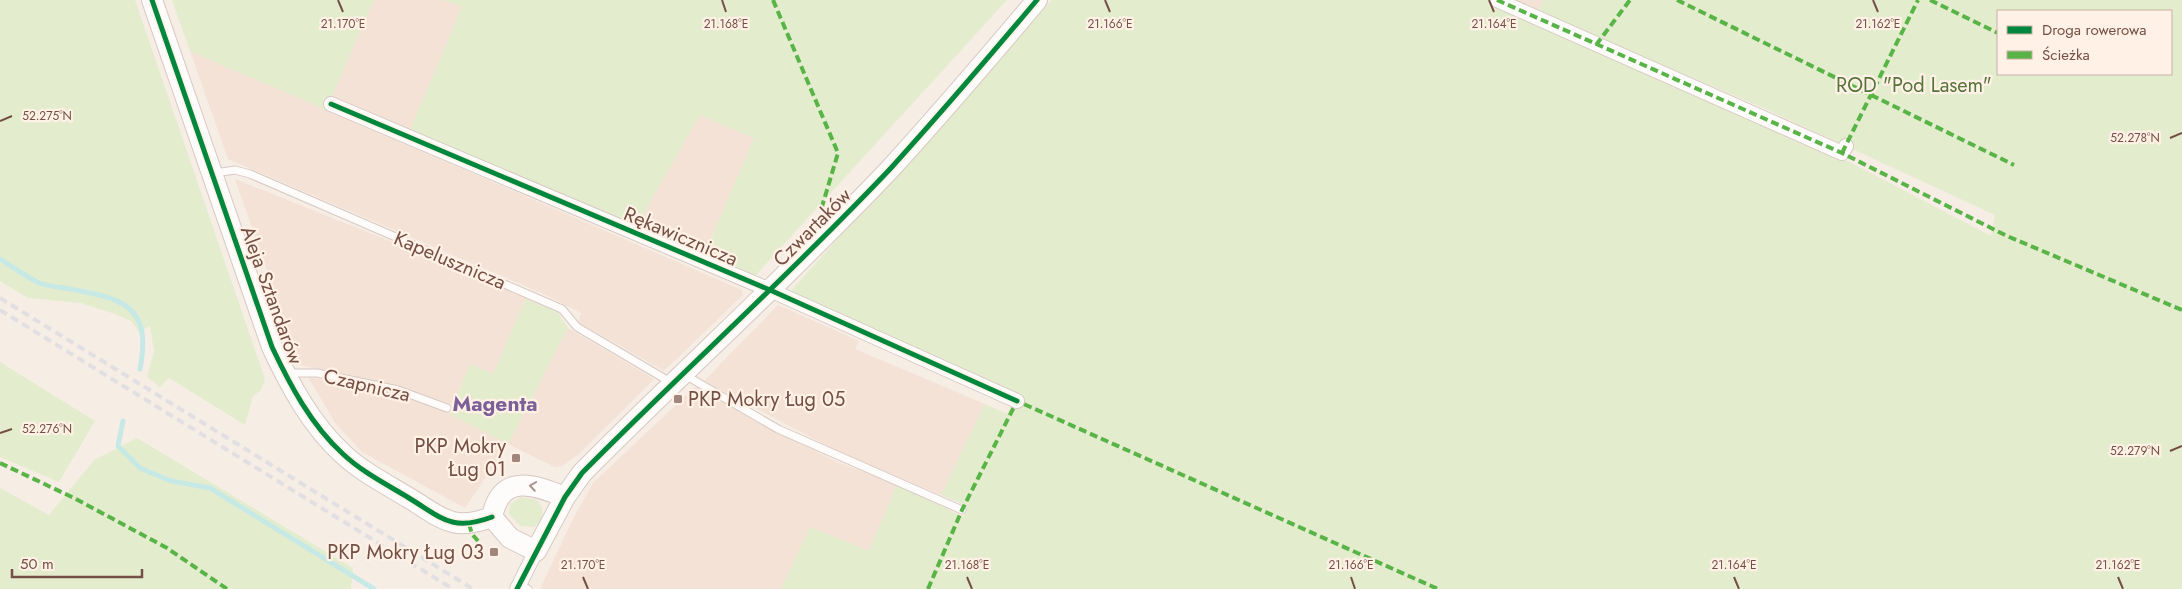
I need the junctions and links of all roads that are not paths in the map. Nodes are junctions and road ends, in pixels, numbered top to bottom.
1 (152, 0) edge
2 (1037, 0) edge
3 (1497, 0) edge
4 (331, 104) dead end
5 (1846, 146) dead end
6 (212, 173) junction
7 (770, 290) junction
8 (284, 373) junction
9 (678, 379) junction
10 (1017, 401) dead end
11 (447, 408) dead end
12 (566, 497) junction
13 (962, 510) dead end
14 (492, 517) junction
15 (536, 551) junction
16 (521, 587) edge

1 - 6 street, Aleja Sztandarów
2 - 7 street, Czwartaków
3 - 5 street
4 - 7 street, Rękawicznicza
6 - 8 street, Aleja Sztandarów
6 - 9 lane, Kapelusznicza
7 - 9 street, Czwartaków
7 - 10 street, Rękawicznicza
8 - 11 lane, Czapnicza
8 - 14 street, Aleja Sztandarów
9 - 12 street, Czwartaków
9 - 13 lane, Kapelusznicza
12 -> 14 street
12 - 15 street, Czwartaków
14 - 15 street
15 - 16 street, Czwartaków

